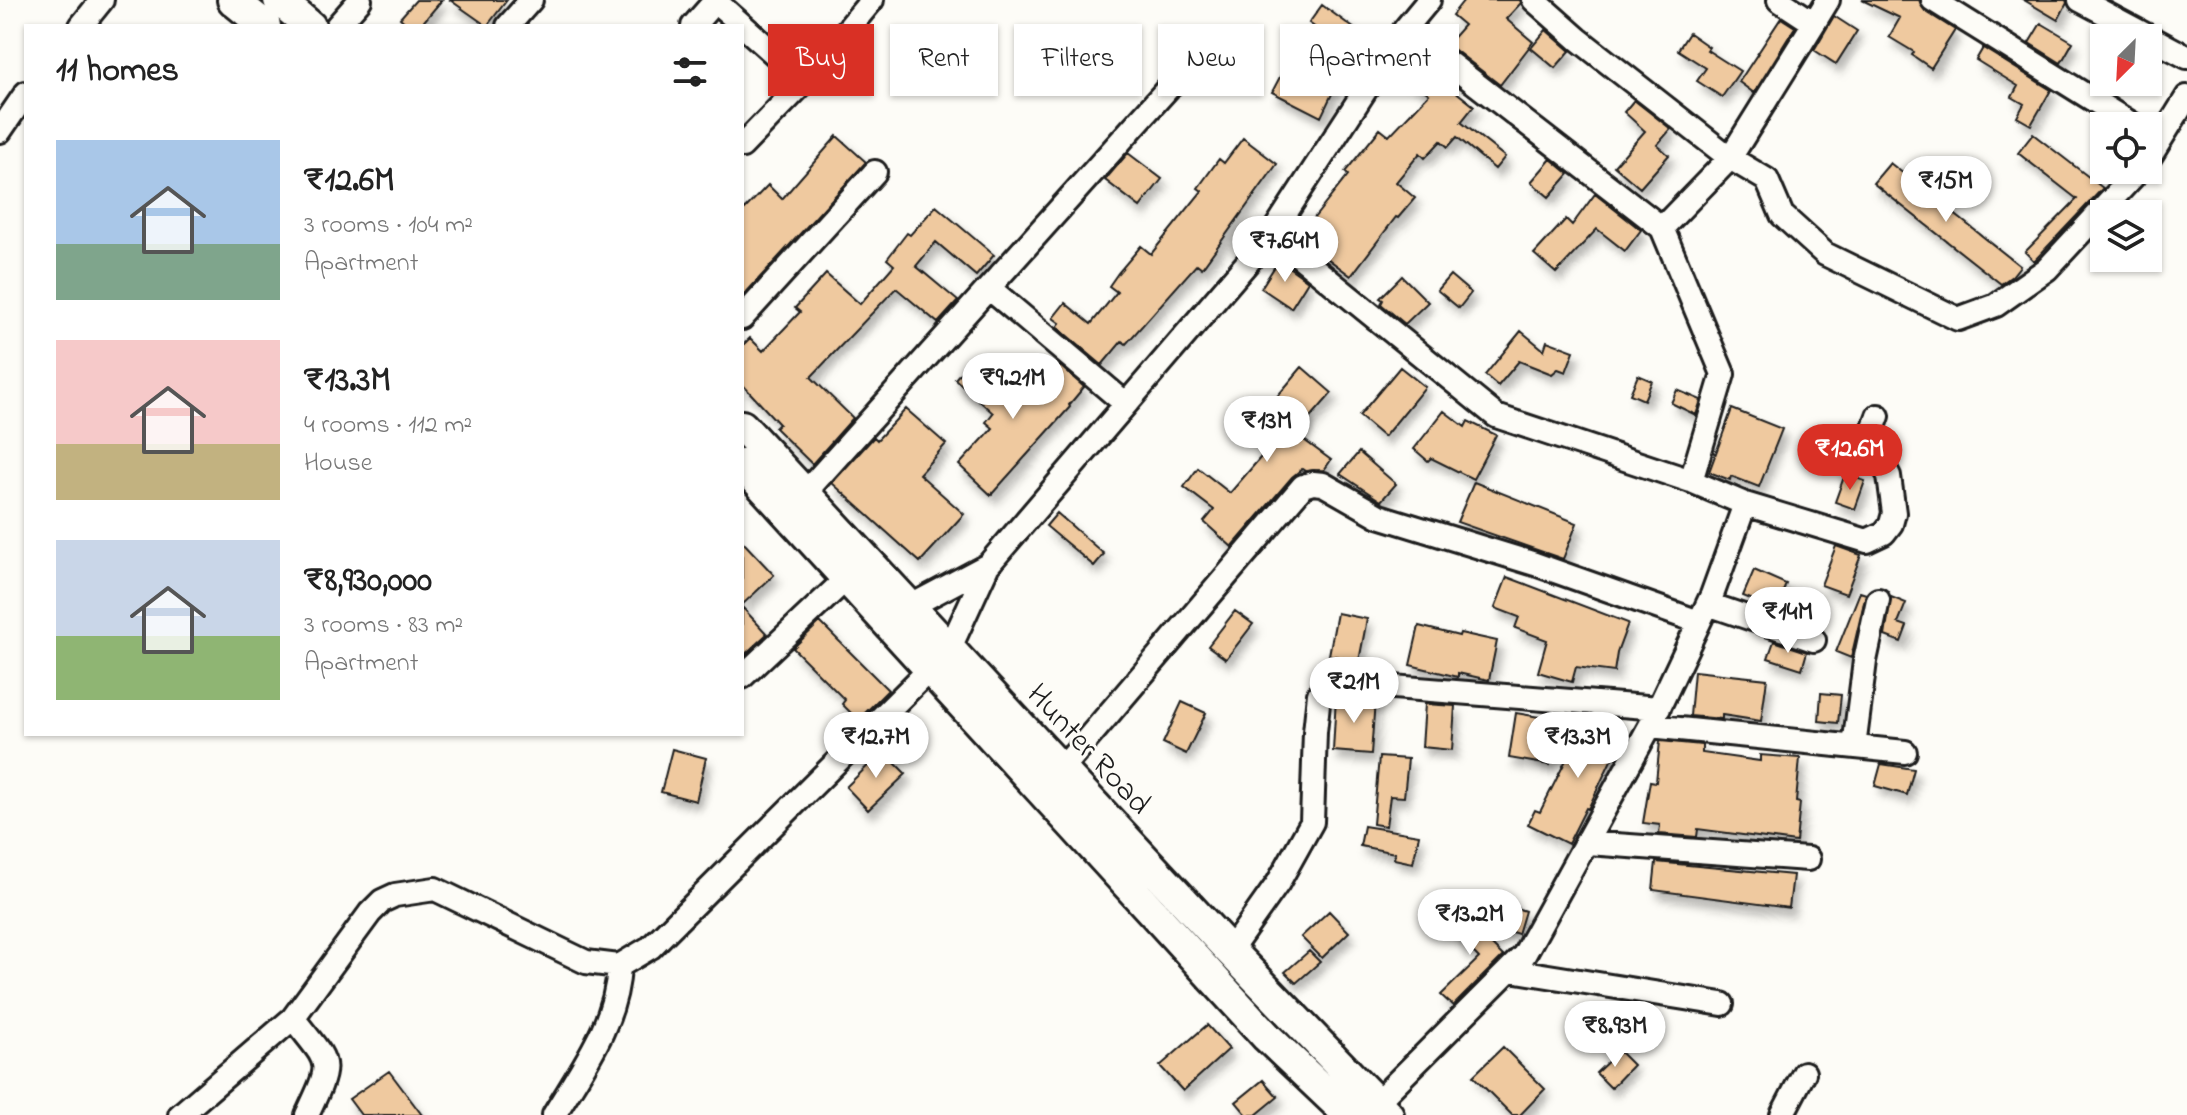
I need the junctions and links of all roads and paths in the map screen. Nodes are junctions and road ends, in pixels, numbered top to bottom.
1 (102, 0) edge
2 (233, 0) edge
3 (279, 0) edge
4 (360, 0) edge
5 (531, 0) edge
6 (715, 0) edge
7 (872, 0) edge
8 (1429, 0) edge
9 (1534, 0) edge
10 (1779, 0) edge
11 (1828, 0) edge
12 (1933, 0) edge
13 (2080, 0) edge
14 (1814, 23) junction
15 (83, 24) edge
16 (263, 24) edge
17 (308, 24) edge
18 (339, 24) edge
19 (510, 24) edge
20 (695, 24) edge
21 (742, 24) edge
22 (852, 24) edge
23 (1409, 24) edge
24 (744, 26) edge
25 (768, 48) edge
26 (2187, 57) edge
27 (1459, 71) edge
28 (24, 96) edge
29 (790, 96) edge
30 (1161, 96) edge
31 (1362, 96) edge
32 (2187, 97) edge
33 (2113, 112) edge
34 (0, 131) edge
35 (2162, 131) edge
36 (744, 144) edge
37 (1730, 158) junction
38 (875, 172) dead end
39 (2126, 184) edge
40 (1662, 228) junction
41 (1272, 234) junction
42 (989, 288) junction
43 (744, 316) edge
44 (1126, 404) junction
45 (1878, 416) dead end
46 (744, 428) edge
47 (744, 466) edge
48 (1691, 481) junction
49 (803, 495) junction
50 (1745, 504) junction
51 (988, 565) junction
52 (848, 577) junction
53 (1878, 600) dead end
54 (1704, 613) junction
55 (899, 616) junction
56 (1814, 640) dead end
57 (940, 660) junction
58 (744, 675) edge
59 (1655, 717) junction
60 (1854, 747) junction
61 (1905, 752) dead end
62 (1061, 770) junction
63 (1588, 843) junction
64 (1808, 859) dead end
65 (1230, 951) junction
66 (619, 966) junction
67 (1511, 970) junction
68 (1722, 1004) dead end
69 (293, 1018) junction
70 (1804, 1073) dead end
71 (1369, 1112) edge
72 (180, 1115) edge
73 (307, 1115) edge
74 (554, 1115) edge
75 (1782, 1115) edge

1 - 15 street
2 - 16 main road
3 - 17 main road
4 - 18 street
5 - 19 street
6 - 20 street
6 - 21 street
7 - 22 street
8 - 23 street
9 - 37 street
10 - 14 street
11 - 14 street
12 - 33 street
13 - 26 street
14 - 37 street
24 - 25 street
27 - 40 street
28 - 34 street
29 - 36 street
30 - 42 street
31 - 41 street
32 - 35 street
37 - 39 street
37 - 40 street
38 - 43 street
40 - 48 street
41 - 44 street
41 - 48 street
42 - 44 street
42 - 49 street
44 - 51 street
45 - 50 street
46 - 49 main road, Hunter Road
47 - 52 main road, Hunter Road
48 - 50 street
49 - 55 main road, Hunter Road
50 - 54 street
51 - 55 street
51 - 57 street
52 - 55 main road, Hunter Road
52 - 58 street
53 - 60 street
54 - 56 street
54 - 59 street
54 - 62 street
55 - 57 main road, Hunter Road
57 - 62 main road, Hunter Road
57 - 66 street
57 - 71 main road, Hunter Road
59 - 60 street
59 - 63 street
59 - 65 street
60 - 61 street
62 - 65 main road, Hunter Road
63 - 64 street
63 - 67 street
65 - 71 main road, Hunter Road
66 - 69 street
66 - 74 street
67 - 68 street
67 - 71 street
69 - 72 street
69 - 73 street
70 - 75 street

